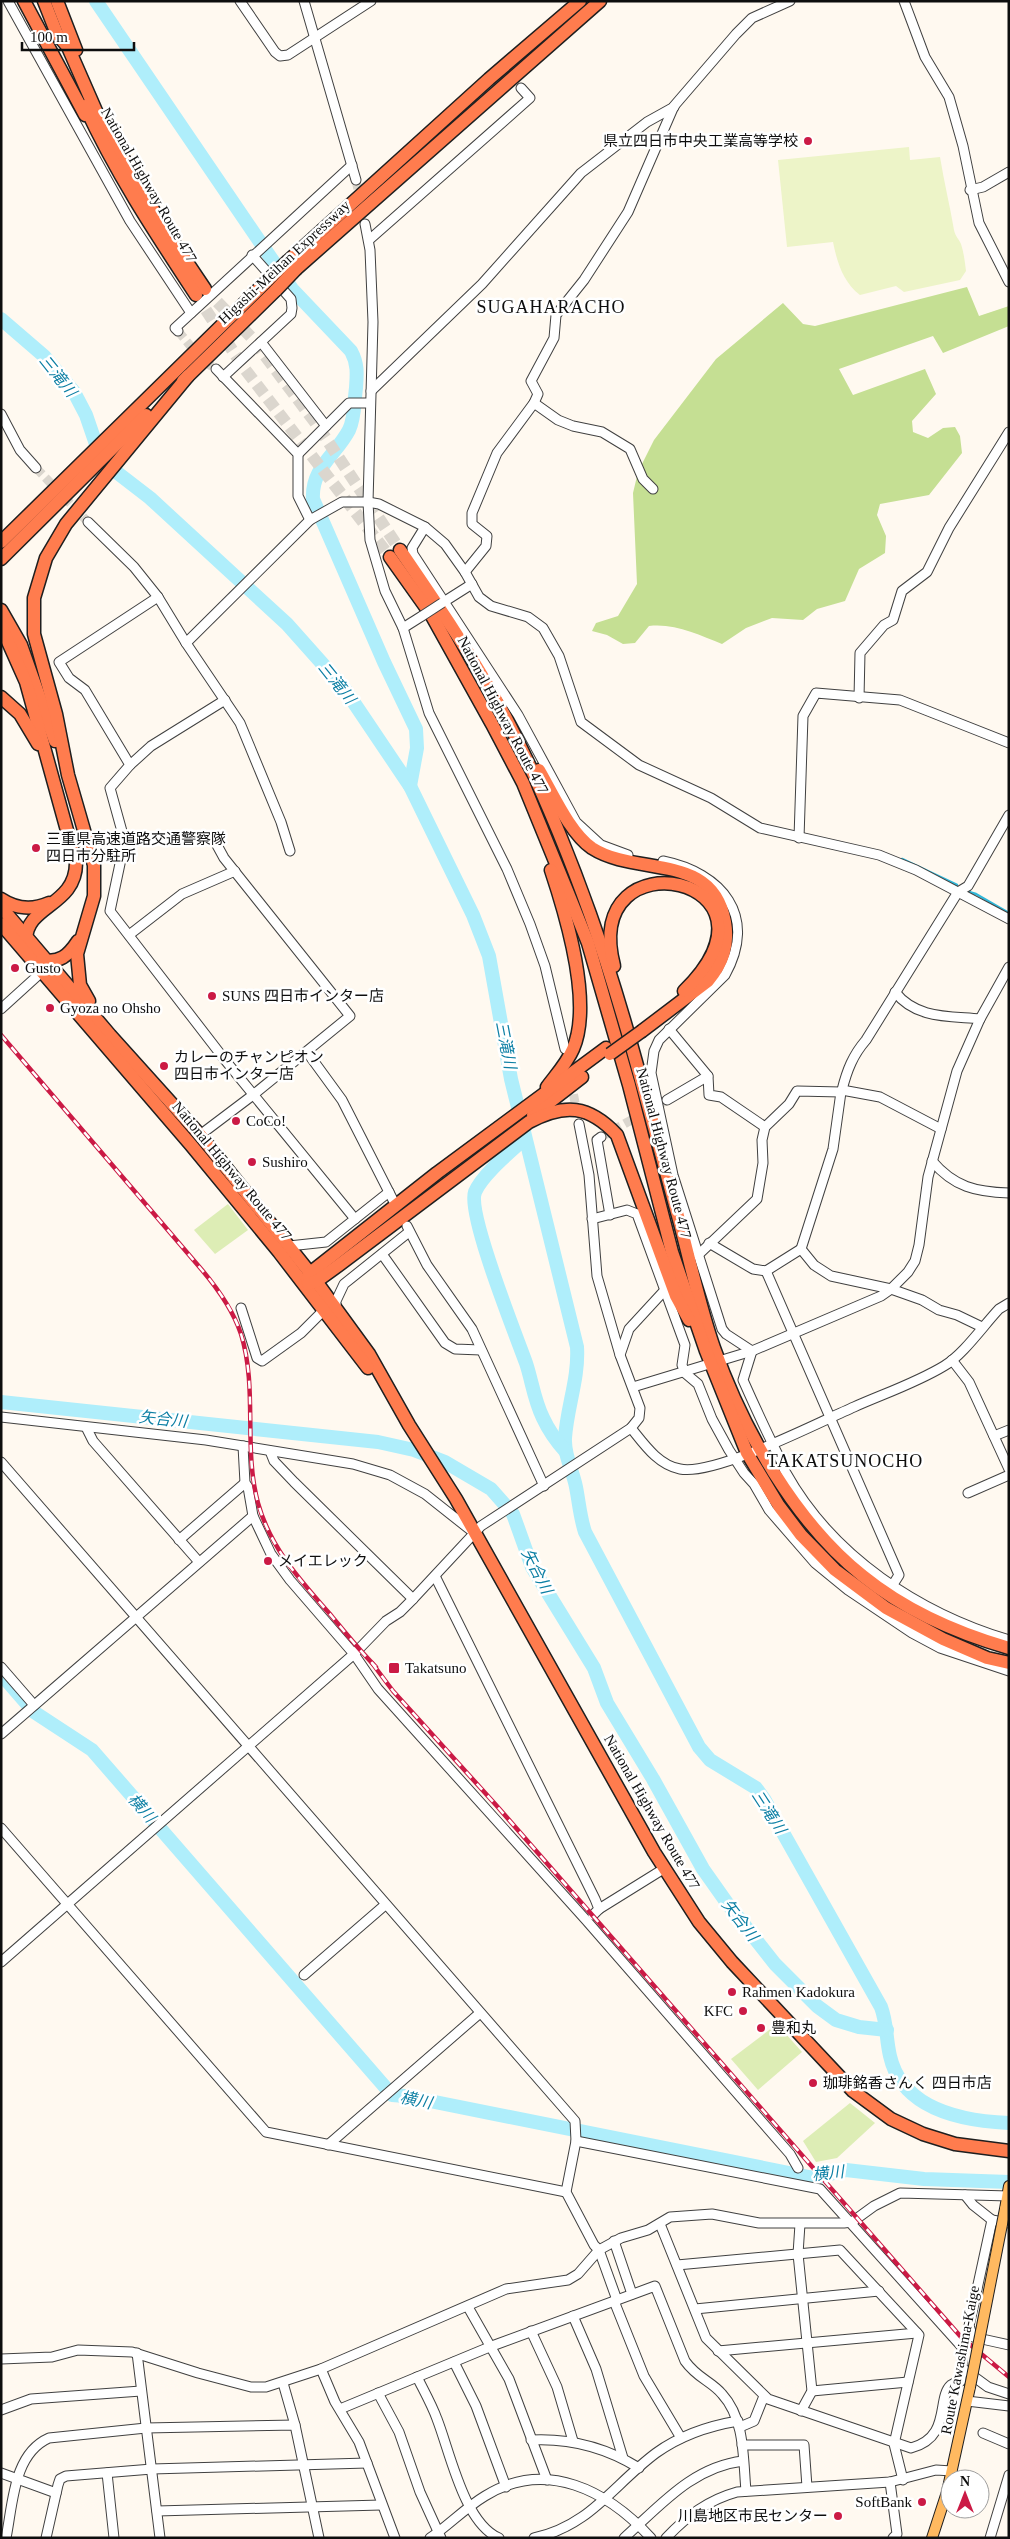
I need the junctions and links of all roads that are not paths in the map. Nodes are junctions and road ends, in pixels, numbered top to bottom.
1 (8, 1) edge
2 (24, 1) edge
3 (44, 1) edge
4 (57, 1) edge
5 (240, 1) edge
6 (304, 1) edge
7 (371, 1) edge
8 (580, 1) edge
9 (600, 1) edge
10 (790, 1) edge
11 (904, 1) edge
12 (58, 34) junction
13 (315, 39) junction
14 (521, 88) dead end
15 (674, 106) junction
16 (106, 149) junction
17 (121, 152) junction
18 (352, 165) junction
19 (1009, 172) edge
20 (356, 180) tunnel mouth
21 (970, 190) junction
22 (365, 224) tunnel mouth
23 (369, 240) junction
24 (255, 252) junction
25 (292, 265) junction
26 (1009, 282) edge
27 (272, 285) junction
28 (191, 313) junction
29 (178, 331) dead end
30 (261, 342) junction
31 (216, 369) tunnel mouth
32 (223, 377) junction
33 (371, 391) junction
34 (366, 403) junction
35 (534, 403) junction
36 (1, 414) edge
37 (142, 418) junction
38 (326, 426) junction
39 (1009, 432) edge
40 (298, 454) junction
41 (91, 461) junction
42 (36, 468) tunnel mouth
43 (653, 489) dead end
44 (368, 502) junction
45 (312, 518) junction
46 (88, 522) tunnel mouth
47 (425, 527) junction
48 (1, 542) edge
49 (1, 559) edge
50 (465, 572) junction
51 (472, 584) junction
52 (158, 597) junction
53 (443, 602) junction
54 (1, 610) edge
55 (1, 626) edge
56 (403, 628) junction
57 (186, 643) junction
58 (1, 697) edge
59 (858, 698) junction
60 (225, 700) junction
61 (506, 717) junction
62 (1009, 743) edge
63 (130, 765) junction
64 (68, 775) junction
65 (52, 778) junction
66 (523, 783) junction
67 (1009, 815) edge
68 (212, 836) dead end
69 (799, 838) junction
70 (290, 851) dead end
71 (235, 870) junction
72 (71, 887) junction
73 (958, 892) junction
74 (1, 900) edge
75 (1, 907) edge
76 (1009, 919) edge
77 (1, 924) edge
78 (26, 935) junction
79 (129, 935) junction
80 (80, 940) junction
81 (27, 954) junction
82 (47, 966) junction
83 (1009, 967) edge
84 (895, 992) junction
85 (1, 1009) edge
86 (980, 1019) junction
87 (638, 1028) junction
88 (669, 1029) junction
89 (110, 1035) junction
90 (565, 1049) dead end
91 (307, 1052) junction
92 (635, 1063) junction
93 (708, 1076) junction
94 (841, 1091) junction
95 (253, 1095) junction
96 (548, 1099) junction
97 (667, 1100) tunnel mouth
98 (579, 1124) tunnel mouth
99 (766, 1127) junction
100 (941, 1129) junction
101 (200, 1135) junction
102 (601, 1137) dead end
103 (932, 1161) junction
104 (1009, 1193) edge
105 (610, 1215) junction
106 (355, 1219) junction
107 (592, 1219) junction
108 (709, 1243) junction
109 (289, 1246) junction
110 (801, 1249) junction
111 (382, 1254) junction
112 (698, 1255) junction
113 (766, 1271) junction
114 (313, 1277) junction
115 (304, 1285) junction
116 (891, 1289) junction
117 (664, 1290) junction
118 (1009, 1304) edge
119 (241, 1308) dead end
120 (336, 1309) junction
121 (323, 1311) junction
122 (982, 1326) junction
123 (794, 1333) junction
124 (481, 1350) junction
125 (706, 1351) junction
126 (752, 1351) junction
127 (620, 1355) junction
128 (952, 1360) junction
129 (715, 1364) junction
130 (685, 1373) junction
131 (633, 1387) junction
132 (1, 1417) edge
133 (831, 1417) junction
134 (409, 1425) junction
135 (86, 1427) junction
136 (628, 1430) junction
137 (1009, 1430) edge
138 (994, 1436) junction
139 (242, 1446) junction
140 (766, 1446) junction
141 (270, 1451) junction
142 (747, 1453) junction
143 (734, 1458) junction
144 (1, 1462) edge
145 (1009, 1469) edge
146 (1009, 1475) edge
147 (245, 1483) junction
148 (544, 1486) junction
149 (968, 1492) dead end
150 (253, 1516) junction
151 (478, 1530) junction
152 (179, 1540) junction
153 (199, 1562) junction
154 (435, 1576) junction
155 (892, 1586) junction
156 (413, 1599) junction
157 (136, 1617) junction
158 (1009, 1640) edge
159 (1009, 1648) edge
160 (354, 1654) junction
161 (1009, 1663) edge
162 (1, 1667) edge
163 (1009, 1671) edge
164 (33, 1707) junction
165 (1, 1734) edge
166 (249, 1748) junction
167 (1, 1828) edge
168 (665, 1868) junction
169 (68, 1904) junction
170 (385, 1905) junction
171 (1, 1962) edge
172 (304, 1975) dead end
173 (480, 2013) junction
174 (576, 2141) junction
175 (328, 2145) junction
176 (1009, 2151) edge
177 (798, 2168) dead end
178 (566, 2192) junction
179 (1008, 2192) edge
180 (965, 2195) junction
181 (992, 2220) junction
182 (852, 2222) junction
183 (1009, 2223) edge
184 (660, 2224) junction
185 (800, 2224) junction
186 (614, 2240) junction
187 (599, 2250) junction
188 (798, 2254) junction
189 (677, 2265) junction
190 (879, 2291) junction
191 (632, 2294) junction
192 (802, 2298) junction
193 (616, 2300) junction
194 (468, 2307) junction
195 (695, 2309) junction
196 (573, 2316) junction
197 (531, 2331) junction
198 (917, 2333) junction
199 (807, 2343) junction
200 (1009, 2345) edge
201 (492, 2346) junction
202 (718, 2350) junction
203 (136, 2353) junction
204 (1, 2358) edge
205 (454, 2362) junction
206 (962, 2368) junction
207 (321, 2369) junction
208 (417, 2377) junction
209 (908, 2382) junction
210 (283, 2383) junction
211 (141, 2391) junction
212 (812, 2391) junction
213 (378, 2393) junction
214 (1009, 2394) edge
215 (764, 2396) junction
216 (967, 2401) junction
217 (1006, 2406) edge
218 (340, 2408) junction
219 (1, 2410) edge
220 (801, 2411) junction
221 (739, 2424) junction
222 (296, 2425) junction
223 (146, 2428) junction
224 (983, 2433) dead end
225 (681, 2438) junction
226 (531, 2440) junction
227 (573, 2441) junction
228 (894, 2444) junction
229 (1009, 2444) edge
230 (742, 2445) junction
231 (623, 2458) junction
232 (743, 2461) junction
233 (367, 2463) junction
234 (304, 2465) junction
235 (639, 2468) junction
236 (152, 2469) junction
237 (952, 2469) edge
238 (940, 2470) edge
239 (1, 2473) edge
240 (107, 2473) junction
241 (1009, 2474) edge
242 (18, 2479) junction
243 (547, 2480) junction
244 (903, 2480) junction
245 (890, 2482) junction
246 (506, 2487) junction
247 (806, 2487) junction
248 (746, 2491) junction
249 (56, 2493) junction
250 (607, 2498) junction
251 (1005, 2504) edge
252 (381, 2505) junction
253 (470, 2506) junction
254 (313, 2507) junction
255 (157, 2511) junction
256 (940, 2511) edge
257 (639, 2524) junction
258 (436, 2536) edge
259 (6, 2538) edge
260 (46, 2538) edge
261 (114, 2538) edge
262 (160, 2538) edge
263 (319, 2538) edge
264 (395, 2538) edge
265 (499, 2538) edge
266 (534, 2538) edge
267 (624, 2538) edge
268 (651, 2538) edge
269 (666, 2538) edge
270 (893, 2538) edge
271 (932, 2538) edge
272 (990, 2538) edge

1 - 28 street
2 - 16 highway
3 - 12 highway, National Highway Route 477
4 - 17 highway
5 - 13 street
6 - 13 street
7 - 13 street
8 - 25 highway, Higashi-Meihan Expressway
9 - 25 highway, Higashi-Meihan Expressway
10 - 15 street
11 - 21 street
12 - 16 highway, National Highway Route 477
12 - 17 highway, National Highway Route 477
13 - 18 street
14 - 23 street
15 - 33 street
15 - 35 street
16 - 17 highway, National Highway Route 477
18 - 20 street
18 - 24 street
19 - 21 street
21 - 26 street
22 - 23 street
23 - 33 street
24 - 28 street
24 - 30 street
25 - 27 highway, Higashi-Meihan Expressway, bridge
27 - 37 highway, Higashi-Meihan Expressway
27 - 37 highway, Higashi-Meihan Expressway
28 - 29 street
30 - 32 street
30 - 38 street
31 - 32 street
32 - 40 street
33 - 34 street
34 - 38 street
34 - 44 street
35 - 43 street
35 - 50 street
36 - 42 street
37 - 41 highway, Higashi-Meihan Expressway
37 - 64 highway
38 - 40 street
39 - 59 street
40 - 45 street
41 - 48 highway, Higashi-Meihan Expressway
41 - 49 highway, Higashi-Meihan Expressway
44 - 45 street
44 - 47 street
44 - 56 street
45 - 57 street
46 - 52 street
47 - 50 street
47 - 53 street
50 - 51 street
51 - 53 street
51 - 69 street
52 - 57 street
52 - 63 street
53 - 56 street, bridge
53 - 88 street
54 - 64 highway
55 - 65 highway
56 - 90 street
57 - 60 street
58 - 65 highway
59 - 62 street
59 - 69 street
60 - 63 street
60 - 70 street
61 - 66 highway, National Highway Route 477
61 - 87 highway
61 - 92 highway, National Highway Route 477
63 - 79 street
64 - 80 highway
65 - 72 highway
66 - 96 highway
66 - 125 highway, National Highway Route 477
67 - 73 street
68 - 71 street
69 - 73 street
71 - 79 street
71 - 91 street
72 - 74 highway
72 - 78 highway
73 - 76 street
73 - 84 street
75 - 78 highway, National Highway Route 477
77 - 81 highway
78 - 81 highway
78 - 82 highway, National Highway Route 477
79 - 95 street
80 - 82 highway
80 - 89 highway
81 - 82 highway
82 - 85 street
82 - 89 highway, National Highway Route 477
82 - 115 highway, National Highway Route 477
83 - 86 street
84 - 86 street
84 - 94 street
86 - 100 street
87 - 92 highway
87 - 96 highway
88 - 93 street
88 - 112 street
89 - 101 highway, National Highway Route 477
91 - 95 street
91 - 106 street
92 - 129 highway, National Highway Route 477
93 - 97 street
93 - 99 street
94 - 99 street
94 - 100 street
94 - 110 street
95 - 101 street
95 - 106 street
96 - 114 highway
96 - 114 highway
96 - 125 highway
98 - 107 street
99 - 108 street
100 - 103 street
101 - 109 highway, National Highway Route 477
102 - 105 street
103 - 104 street
103 - 116 street
105 - 107 street
105 - 117 street
106 - 109 street
107 - 127 street
108 - 112 street
108 - 113 street
109 - 114 highway, National Highway Route 477
110 - 113 street
110 - 116 street
111 - 120 street
111 - 124 street
111 - 124 street
112 - 126 street
113 - 123 street
114 - 115 highway
114 - 120 highway, National Highway Route 477
115 - 121 highway, National Highway Route 477
116 - 122 street
116 - 123 street
117 - 127 street
117 - 130 street
118 - 122 street
119 - 121 street
120 - 134 highway, National Highway Route 477
121 - 134 highway, National Highway Route 477
122 - 128 street
123 - 126 street
123 - 133 street
124 - 148 street
125 - 129 highway, National Highway Route 477
126 - 129 street
126 - 140 street
127 - 131 street
128 - 133 street
128 - 138 street
129 - 130 street
129 - 140 highway, National Highway Route 477
129 - 142 highway, National Highway Route 477
130 - 131 street
130 - 143 street
131 - 136 street
132 - 135 street
133 - 140 street
133 - 155 street
134 - 151 highway, National Highway Route 477
135 - 139 street
135 - 152 street
136 - 143 street
136 - 148 street
137 - 138 street
138 - 145 street
139 - 141 street
139 - 147 street
140 - 142 street
140 - 155 street
140 - 159 highway, National Highway Route 477
141 - 151 street
141 - 156 street
142 - 143 street
142 - 161 highway, National Highway Route 477
143 - 163 street
144 - 157 street
146 - 149 street
147 - 150 street
147 - 152 street
148 - 151 street
150 - 153 street
150 - 160 street
151 - 154 street
151 - 168 highway, National Highway Route 477
152 - 153 street
153 - 157 street
154 - 156 street
154 - 168 street
155 - 158 street
156 - 160 street
157 - 164 street
157 - 166 street
160 - 166 street
160 - 177 street
162 - 164 street
164 - 165 street
166 - 169 street
166 - 170 street
167 - 169 street
168 - 176 highway, National Highway Route 477
169 - 171 street
169 - 175 street
170 - 172 street
170 - 173 street
173 - 174 street
173 - 175 street
174 - 178 street
174 - 182 street
175 - 178 street
178 - 187 street
179 - 180 street
179 - 216 main road, Route Kawashima-Kaige, bridge
180 - 181 street
180 - 182 street
181 - 183 street
181 - 200 street
182 - 185 street
182 - 206 street
184 - 185 street
184 - 186 street
184 - 189 street
185 - 188 street
186 - 187 street
186 - 191 street
187 - 193 street
187 - 194 street
188 - 189 street
188 - 190 street
188 - 192 street
189 - 195 street
190 - 192 street
190 - 198 street
191 - 193 street
191 - 221 street
192 - 195 street
192 - 199 street
193 - 196 street
193 - 225 street
194 - 201 street
194 - 207 street
195 - 202 street
196 - 197 street
196 - 231 street
197 - 201 street
197 - 227 street
198 - 199 street
198 - 209 street
199 - 202 street
199 - 212 street
201 - 205 street
201 - 226 street
202 - 215 street
203 - 204 street
203 - 210 street
203 - 211 street
205 - 208 street
205 - 246 street
206 - 214 street
206 - 228 street
207 - 210 street
207 - 218 street
208 - 213 street
208 - 253 street
209 - 212 street
209 - 228 street
210 - 222 street
211 - 219 street
211 - 223 street
212 - 220 street
213 - 218 street
213 - 258 street
215 - 220 street
215 - 221 street
216 - 217 street
216 - 237 main road, Route Kawashima-Kaige
218 - 233 street
220 - 228 street
221 - 225 street
221 - 230 street
222 - 223 street
222 - 234 street
223 - 236 street
223 - 242 street
224 - 229 street
225 - 235 street
226 - 227 street
226 - 243 street
227 - 231 street
228 - 244 street
230 - 232 street
230 - 247 street
231 - 235 street
232 - 248 street
232 - 257 street
233 - 234 street
233 - 252 street
234 - 236 street
234 - 254 street
235 - 250 street
236 - 240 street
236 - 255 street
238 - 244 street
239 - 242 street
240 - 249 street
240 - 261 street
241 - 251 street
242 - 249 street
242 - 259 street
243 - 246 street
243 - 250 street
244 - 245 street
245 - 247 street
245 - 270 street
246 - 253 street
247 - 248 street
248 - 269 street
249 - 260 street
250 - 257 street
250 - 266 street
251 - 272 street
252 - 254 street
252 - 264 street
253 - 258 street
253 - 265 street
254 - 255 street
254 - 263 street
255 - 262 street
256 - 271 main road, Route Kawashima-Kaige
257 - 267 street
257 - 268 street

